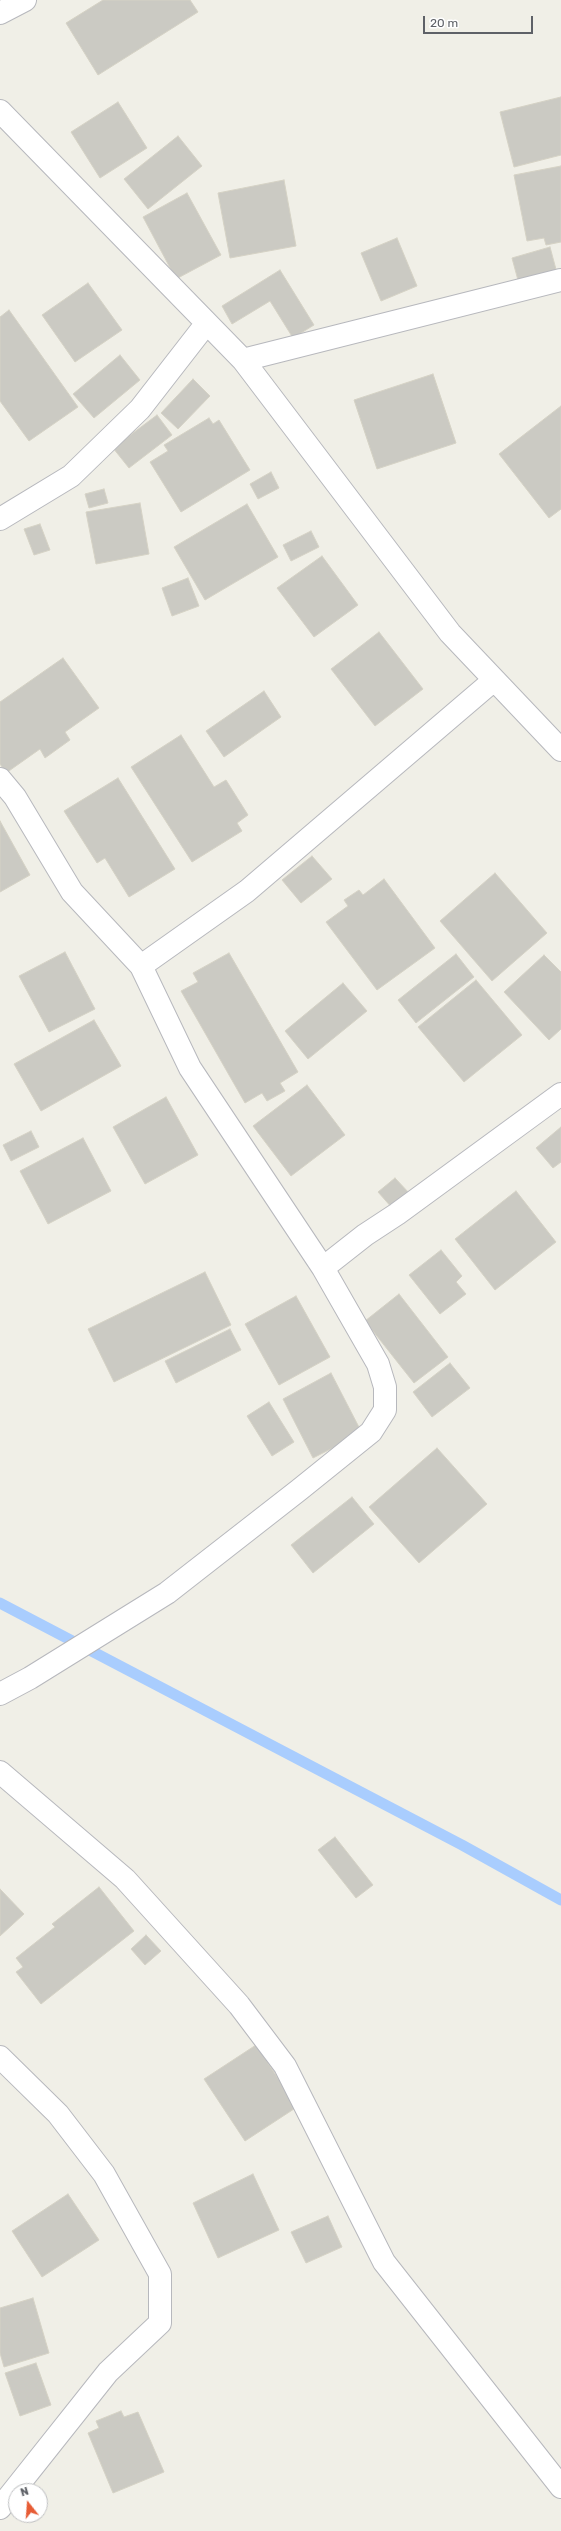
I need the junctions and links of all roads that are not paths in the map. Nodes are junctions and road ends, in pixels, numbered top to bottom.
1 (25, 0) edge
2 (0, 13) edge
3 (0, 111) edge
4 (561, 280) edge
5 (206, 324) junction
6 (243, 360) junction
7 (0, 519) edge
8 (494, 680) junction
9 (561, 750) edge
10 (0, 779) edge
11 (141, 966) junction
12 (561, 1094) edge
13 (323, 1268) junction
14 (0, 1694) edge
15 (0, 1772) edge
16 (0, 2057) edge
17 (561, 2487) edge
18 (0, 2508) edge

1 - 2 street
3 - 5 street
4 - 6 street
5 - 6 street
5 - 7 street
6 - 8 street
8 - 9 street
8 - 11 street
10 - 11 street
11 - 13 street
12 - 13 street
13 - 14 street
15 - 17 street
16 - 18 street

